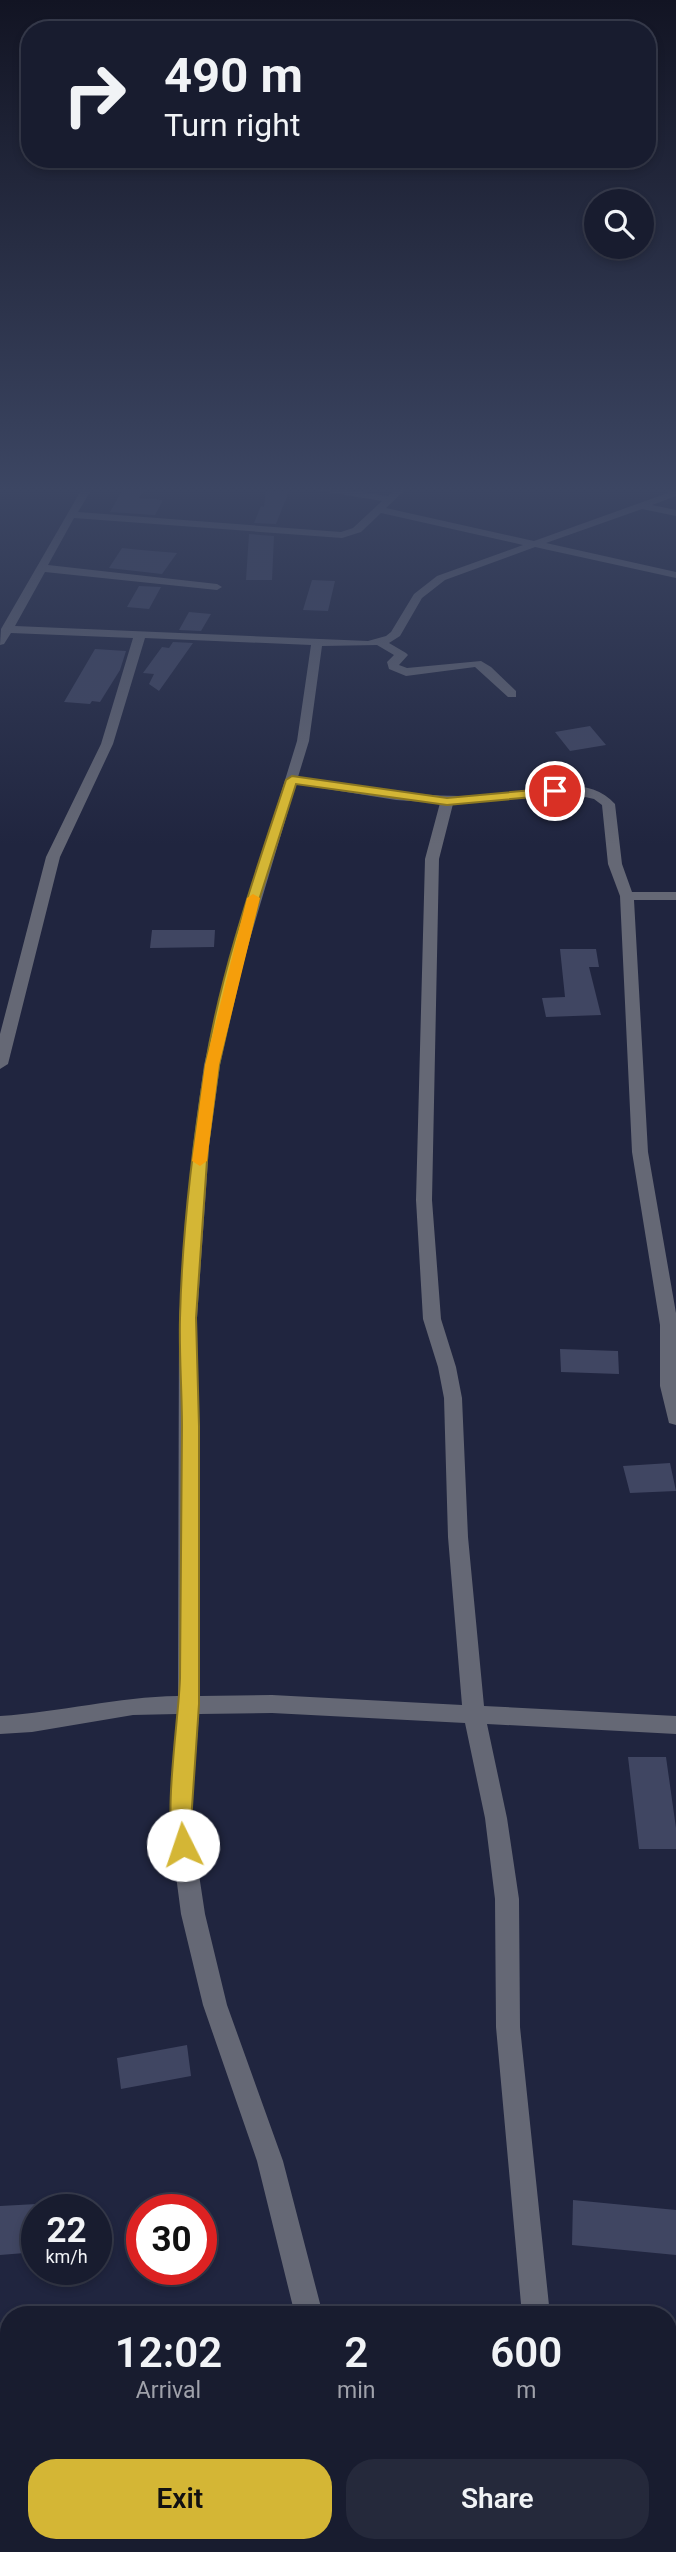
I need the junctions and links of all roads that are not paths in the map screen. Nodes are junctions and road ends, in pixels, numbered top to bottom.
1 (20, 606) edge
2 (412, 606) edge
3 (7, 629) junction
4 (140, 635) junction
5 (0, 642) edge
6 (317, 643) junction
7 (382, 643) junction
8 (512, 694) dead end
9 (292, 780) junction
10 (447, 801) junction
11 (627, 896) junction
12 (676, 896) edge
13 (0, 1064) edge
14 (676, 1418) edge
15 (189, 1704) junction
16 (474, 1714) junction
17 (0, 1725) edge
18 (676, 1725) edge
19 (307, 2306) edge
20 (535, 2306) edge

1 - 3 street
2 - 7 street
3 - 4 street
3 - 5 street
4 - 6 street
4 - 13 street
6 - 7 street
6 - 9 street
7 - 8 street
9 - 10 street
9 - 15 street
10 - 11 street
10 - 16 street
11 - 12 street
11 - 14 street
15 - 16 street
15 - 17 street
15 - 19 street
16 - 18 street
16 - 20 street

